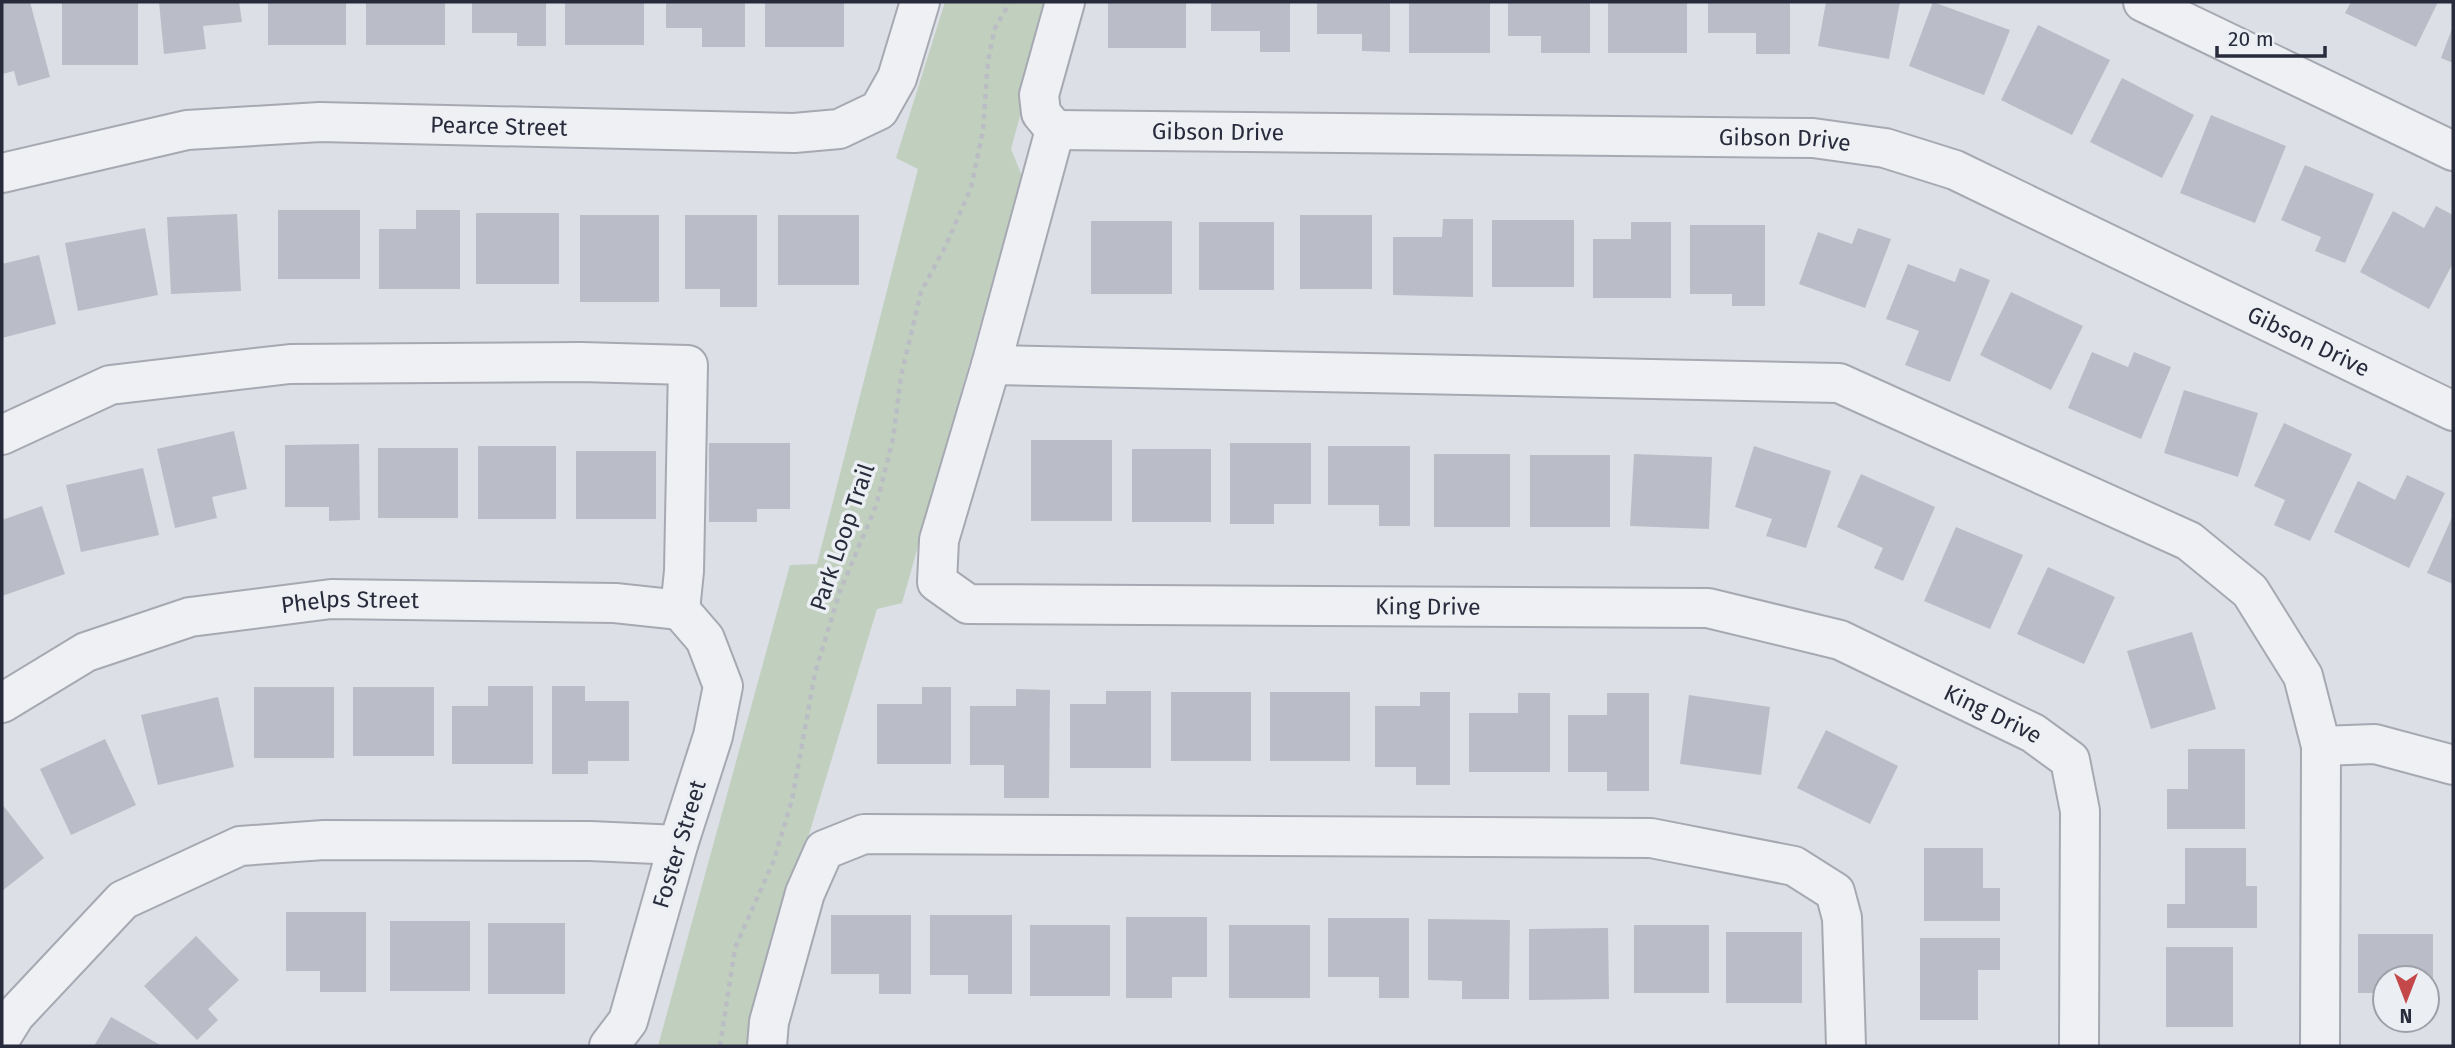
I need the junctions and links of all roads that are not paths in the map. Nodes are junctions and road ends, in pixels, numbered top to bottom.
1 (920, 2) edge
2 (1065, 2) edge
3 (2143, 2) edge
4 (1055, 130) junction
5 (2453, 151) edge
6 (2, 173) edge
7 (991, 365) junction
8 (2453, 411) edge
9 (2, 435) edge
10 (680, 610) junction
11 (2, 703) edge
12 (2321, 746) junction
13 (2453, 765) edge
14 (678, 845) junction
15 (2, 1036) edge
16 (610, 1046) edge
17 (767, 1046) edge
18 (1846, 1046) edge
19 (2079, 1046) edge
20 (2320, 1046) edge

1 - 6 street, Pearce Street
2 - 4 street
3 - 5 street
4 - 7 street, King Drive
4 - 8 street, Gibson Drive
7 - 12 street
7 - 19 street, King Drive
9 - 10 street
10 - 11 street, Phelps Street
10 - 14 street, Foster Street
12 - 13 street
12 - 20 street
14 - 15 street
14 - 16 street, Foster Street
17 - 18 street

